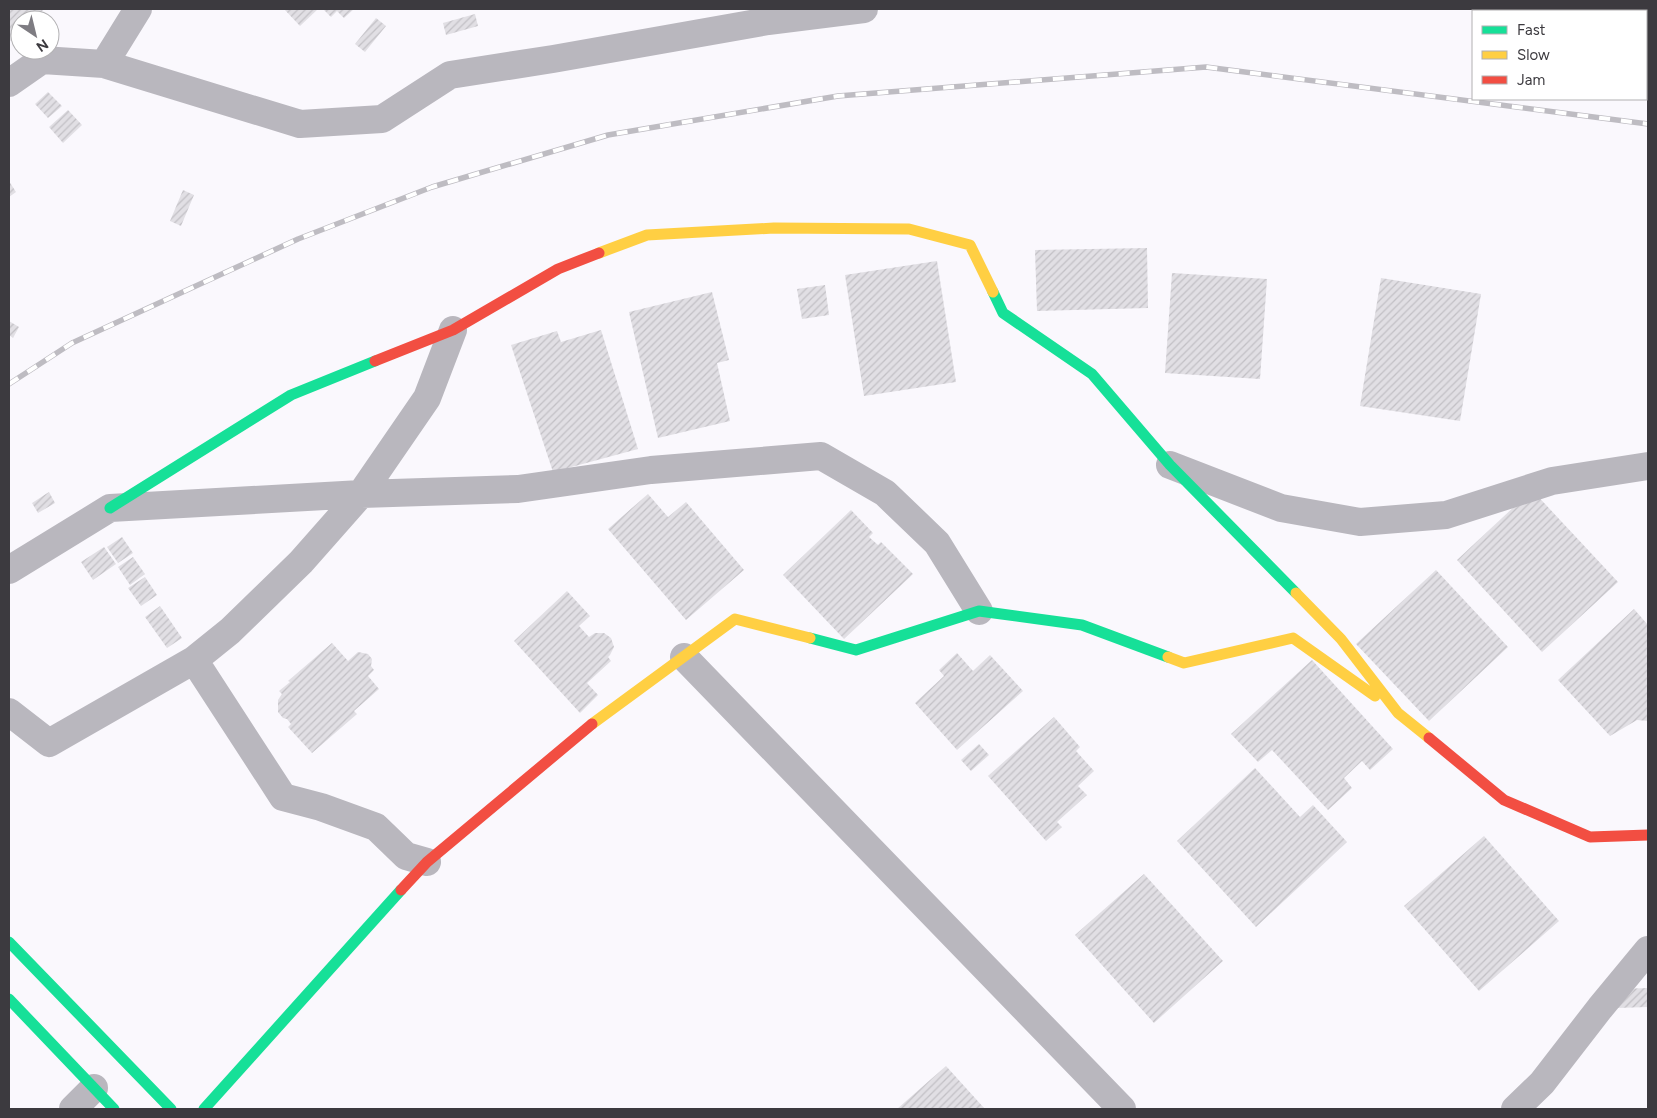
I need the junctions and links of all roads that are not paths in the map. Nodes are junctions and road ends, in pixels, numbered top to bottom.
1 (138, 9) edge
2 (864, 9) edge
3 (763, 15) edge
4 (104, 64) junction
5 (9, 83) edge
6 (453, 330) junction
7 (1170, 465) junction
8 (1648, 466) edge
9 (361, 494) junction
10 (110, 508) junction
11 (9, 570) edge
12 (979, 611) junction
13 (684, 657) junction
14 (194, 660) junction
15 (9, 712) edge
16 (1398, 713) junction
17 (1648, 835) edge
18 (427, 862) junction
19 (9, 942) edge
20 (1648, 950) edge
21 (9, 999) edge
22 (94, 1088) junction
23 (73, 1109) edge
24 (114, 1109) edge
25 (170, 1109) edge
26 (204, 1109) edge
27 (1122, 1109) edge
28 (1515, 1109) edge

1 - 4 street
2 - 3 street
3 - 4 street
4 - 5 street
6 - 7 street
6 - 9 street
6 - 10 street
7 - 8 street
7 - 16 street
9 - 10 street
9 - 12 street
9 - 14 street
10 - 11 street
12 - 13 street
12 - 16 street
13 - 18 street
13 - 27 street
14 - 15 street
14 - 18 street
16 - 17 street
18 - 26 street
19 - 25 street
20 - 28 street
21 - 22 street
22 - 23 street
22 - 24 street

